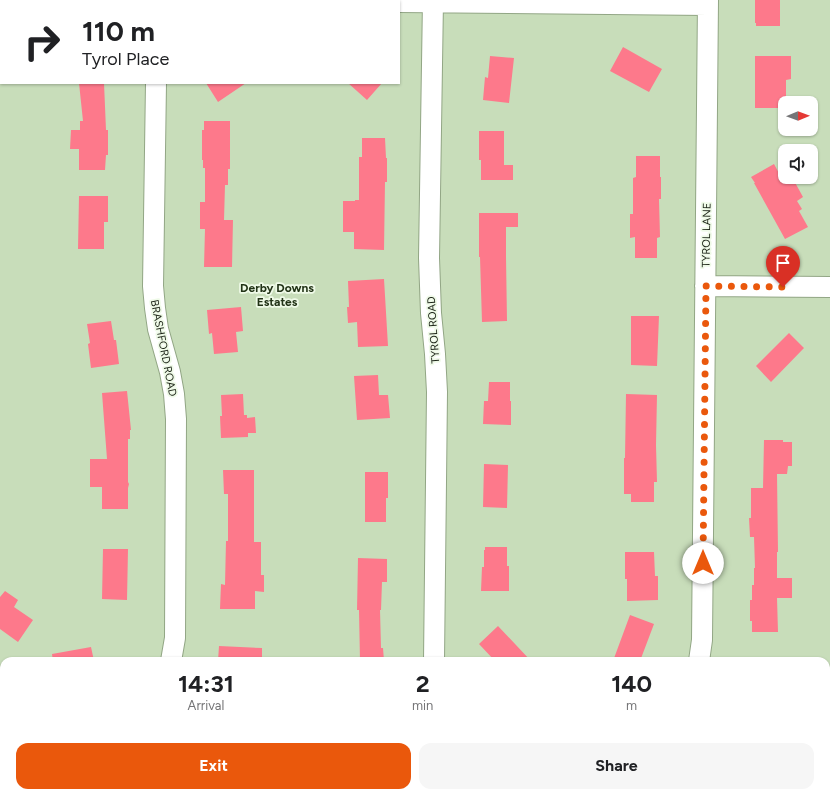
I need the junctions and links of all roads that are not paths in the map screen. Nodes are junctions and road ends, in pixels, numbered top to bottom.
1 (433, 1) edge
2 (400, 2) edge
3 (708, 3) edge
4 (156, 84) edge
5 (706, 286) junction
6 (830, 287) edge
7 (172, 657) edge
8 (434, 657) edge
9 (700, 657) edge

1 - 2 street
1 - 3 street
1 - 8 street, TYROL ROAD
3 - 5 street, TYROL LANE
4 - 7 street, BRASHFORD ROAD
5 - 6 street
5 - 9 street, TYROL LANE

